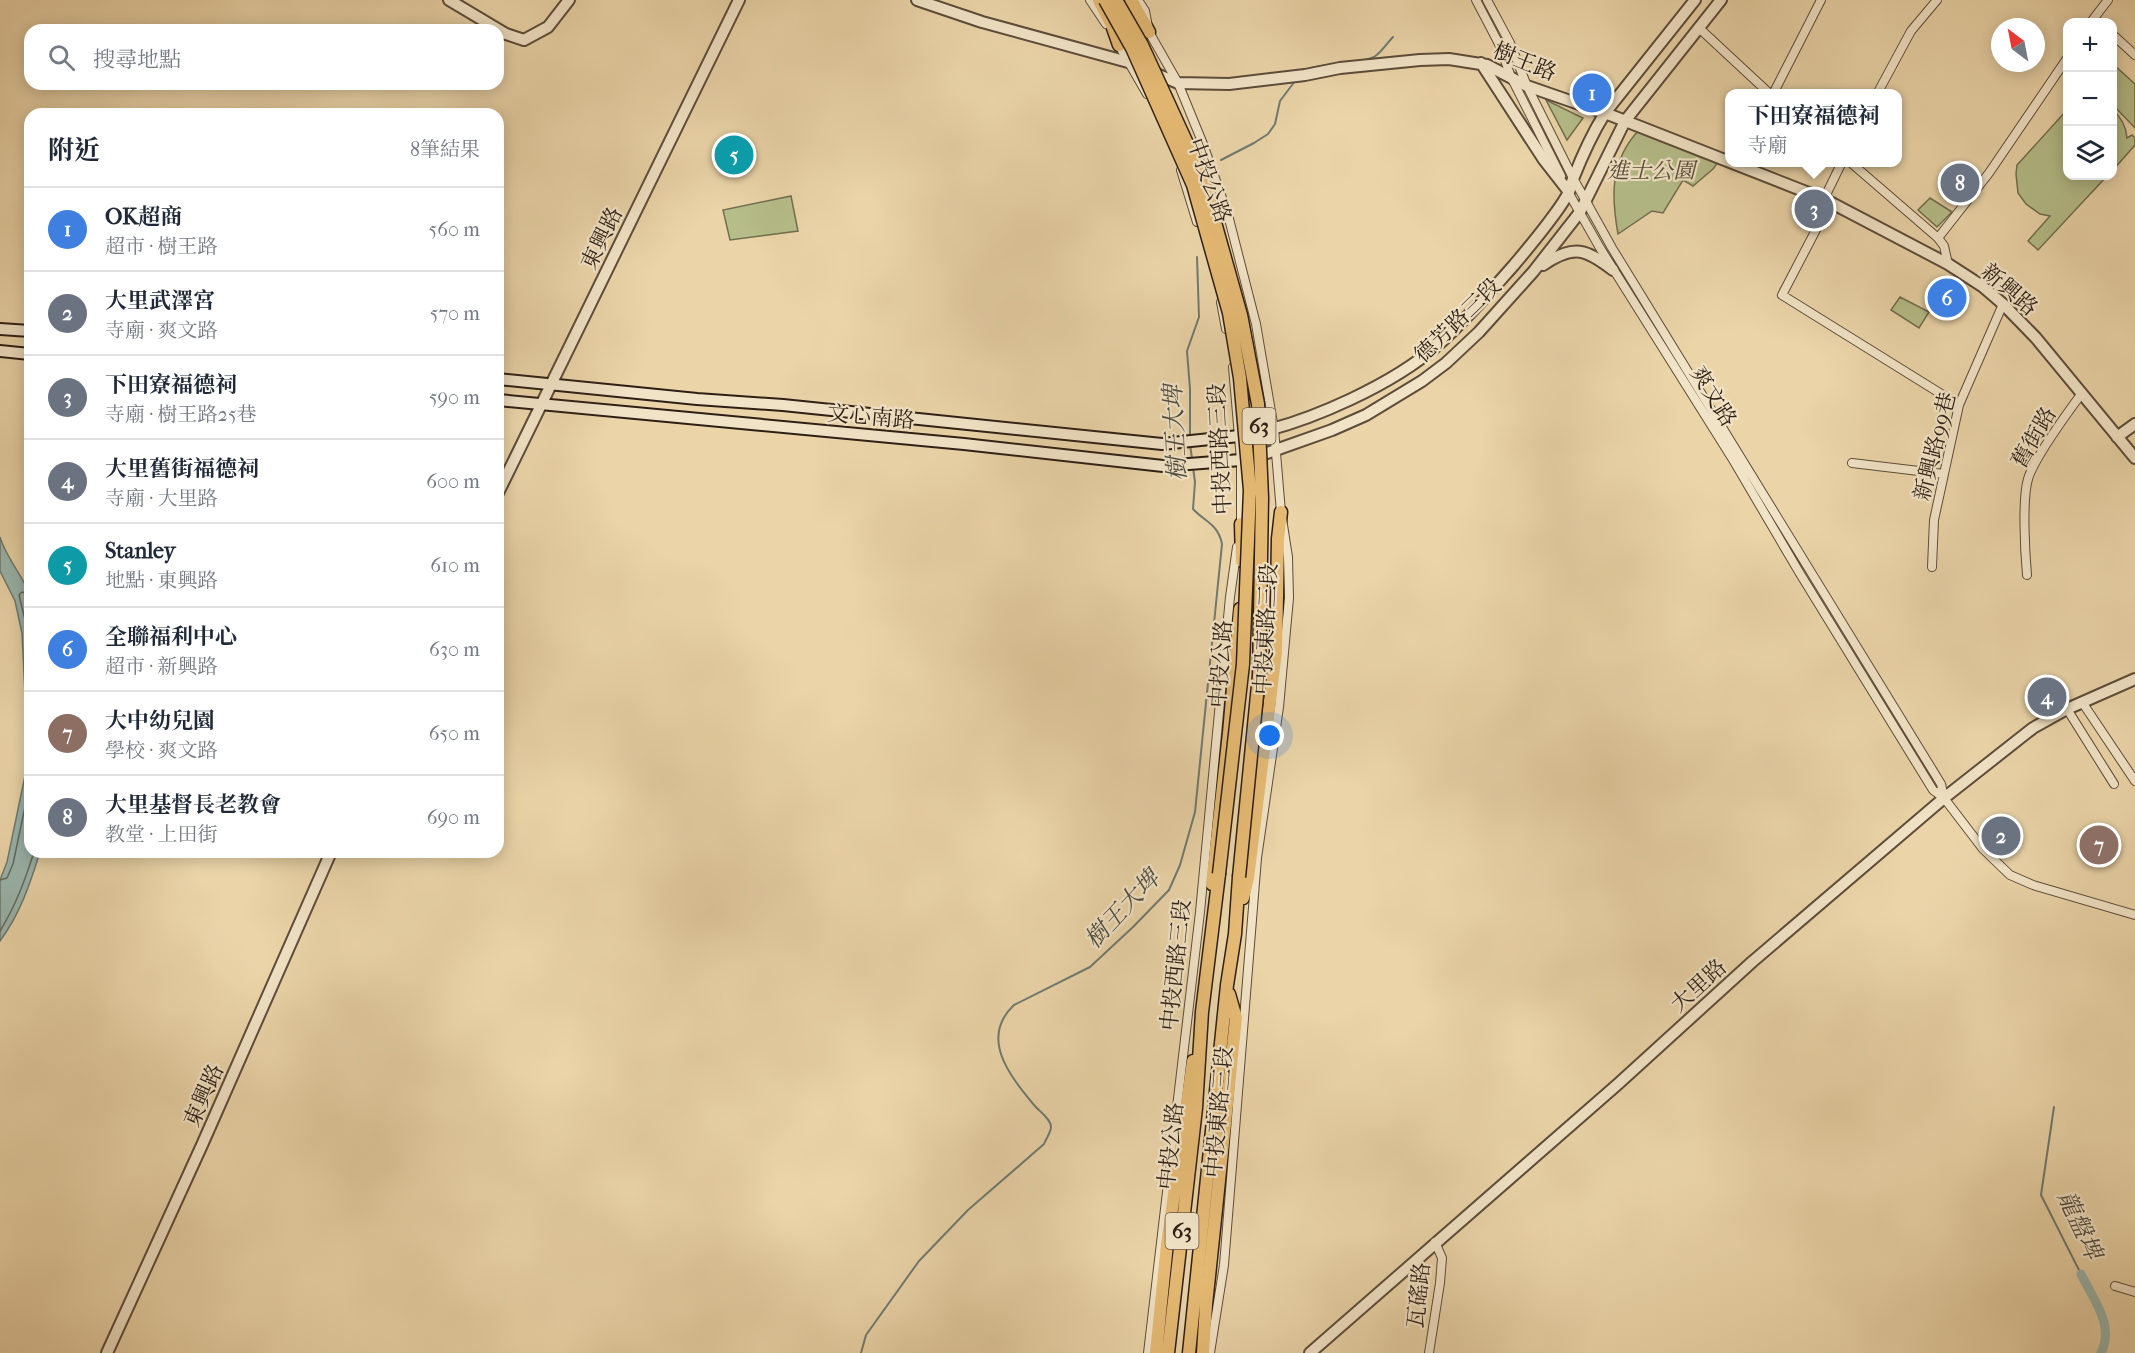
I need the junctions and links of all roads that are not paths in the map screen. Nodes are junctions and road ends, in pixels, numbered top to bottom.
1 (449, 0) edge
2 (569, 0) edge
3 (739, 0) edge
4 (916, 0) edge
5 (1090, 0) edge
6 (1099, 0) edge
7 (1105, 0) edge
8 (1116, 0) edge
9 (1131, 0) edge
10 (1138, 0) edge
11 (1476, 0) edge
12 (1487, 0) edge
13 (1695, 0) edge
14 (1721, 0) edge
15 (1821, 0) edge
16 (1937, 0) edge
17 (2108, 0) edge
18 (2097, 18) edge
19 (488, 24) edge
20 (1699, 28) junction
21 (504, 32) edge
22 (1149, 32) junction
23 (2117, 39) edge
24 (1119, 45) junction
25 (2135, 55) edge
26 (1128, 62) junction
27 (1481, 63) junction
28 (2063, 63) edge
29 (1511, 77) junction
30 (1178, 83) junction
31 (1527, 86) junction
32 (1768, 89) edge
33 (1774, 89) edge
34 (1879, 89) edge
35 (1605, 113) junction
36 (1625, 121) junction
37 (1725, 159) edge
38 (1744, 167) edge
39 (1840, 167) edge
40 (1856, 167) edge
41 (1213, 171) junction
42 (1573, 178) junction
43 (1184, 180) junction
44 (1569, 192) junction
45 (1824, 199) junction
46 (1585, 201) junction
47 (1580, 212) junction
48 (1938, 238) junction
49 (1948, 264) junction
50 (1613, 270) junction
51 (1533, 272) junction
52 (2003, 304) junction
53 (0, 329) edge
54 (24, 331) edge
55 (0, 351) edge
56 (24, 353) edge
57 (504, 380) edge
58 (552, 385) junction
59 (2082, 393) junction
60 (504, 401) edge
61 (542, 405) junction
62 (1959, 405) junction
63 (2135, 424) edge
64 (1274, 429) junction
65 (1239, 436) junction
66 (2117, 437) junction
67 (1277, 450) junction
68 (2135, 458) edge
69 (1241, 460) junction
70 (1852, 463) dead end
71 (1944, 474) junction
72 (504, 481) edge
73 (1281, 512) junction
74 (1241, 524) junction
75 (1932, 567) dead end
76 (2027, 575) dead end
77 (2135, 679) edge
78 (2082, 702) junction
79 (2067, 709) junction
80 (2135, 781) edge
81 (2114, 784) dead end
82 (1944, 798) junction
83 (328, 858) edge
84 (2135, 915) edge
85 (1211, 930) junction
86 (1235, 934) junction
87 (1227, 986) junction
88 (1202, 1012) junction
89 (1435, 1242) junction
90 (2115, 1286) dead end
91 (2135, 1292) edge
92 (107, 1353) edge
93 (1148, 1353) edge
94 (1156, 1353) edge
95 (1168, 1353) edge
96 (1189, 1353) edge
97 (1203, 1353) edge
98 (1210, 1353) edge
99 (1310, 1353) edge
100 (1429, 1353) edge

1 - 19 street
2 - 21 street
3 - 58 street, 東興路
4 - 26 street
5 - 24 street, 中投西路三段
6 - 24 main road
7 - 85 main road, 中投公路 / 63, bridge
8 - 86 main road, 中投公路 / 63, bridge
9 - 22 main road
10 - 22 street, 中投東路三段
11 - 29 street, 爽文路
12 - 31 street, 爽文路
13 - 35 street
14 - 20 street, 德芳路三段
15 - 33 street
16 - 34 street
17 - 18 street
20 - 32 street
20 - 36 street, 德芳路三段
22 - 30 street, 中投東路三段
23 - 25 street
24 - 26 street, 中投西路三段
26 - 30 street
26 - 43 street, 中投西路三段
27 - 29 street, 樹王路
27 - 30 street, 樹王路
27 - 44 street
28 - 48 street
29 - 31 street, 樹王路
29 - 44 street, 爽文路
30 - 41 street, 中投東路三段
31 - 35 street, 樹王路
31 - 42 street, 爽文路
35 - 36 street, 樹王路
35 - 42 street
36 - 37 street, 樹王路
36 - 46 street, 德芳路三段
38 - 45 street, 樹王路
39 - 45 street
40 - 48 street, 新興路
41 - 43 street
41 - 64 street, 中投東路三段
42 - 44 street
42 - 46 street, 爽文路
43 - 65 street, 中投西路三段
44 - 47 street, 爽文路
44 - 64 street, 德芳路三段
45 - 49 street, 樹王路
45 - 62 street
46 - 47 street, 德芳路三段
46 - 82 street, 爽文路
47 - 50 street, 爽文路
47 - 51 street, 德芳路三段
48 - 49 street, 新興路
49 - 52 street, 新興路
50 - 51 street
50 - 82 street, 爽文路
51 - 67 street, 德芳路三段
52 - 59 street, 新興路
52 - 62 street, 新興路99巷
53 - 54 street
55 - 56 street
57 - 58 street, 文心南路
58 - 61 street, 東興路
58 - 65 street, 文心南路
59 - 66 street, 新興路
59 - 76 street, 舊街路
60 - 61 street, 文心南路
61 - 69 street, 文心南路
61 - 72 street, 東興路
62 - 71 street, 新興路99巷
63 - 66 street
64 - 65 street, 德芳路三段
64 - 67 street, 中投東路三段
65 - 69 street, 中投西路三段
66 - 68 street, 新興路
67 - 69 street, 德芳路三段
67 - 73 street, 中投東路三段
69 - 74 street, 中投西路三段
70 - 71 street
71 - 75 street, 新興路99巷
73 - 86 main road
73 - 98 street, 中投東路三段
74 - 85 main road
74 - 93 street, 中投西路三段
77 - 78 street, 大里路
78 - 79 street, 大里路
78 - 80 street
79 - 81 street
79 - 82 street, 大里路
82 - 84 street, 爽文路
82 - 89 street, 大里路
83 - 92 street, 東興路
85 - 88 main road, 中投公路 / 63
86 - 87 main road, 中投公路 / 63
87 - 96 main road, 中投公路 / 63
87 - 97 main road
88 - 94 main road
88 - 95 main road, 中投公路 / 63
89 - 99 street, 大里路
89 - 100 street, 瓦磘路
90 - 91 street

